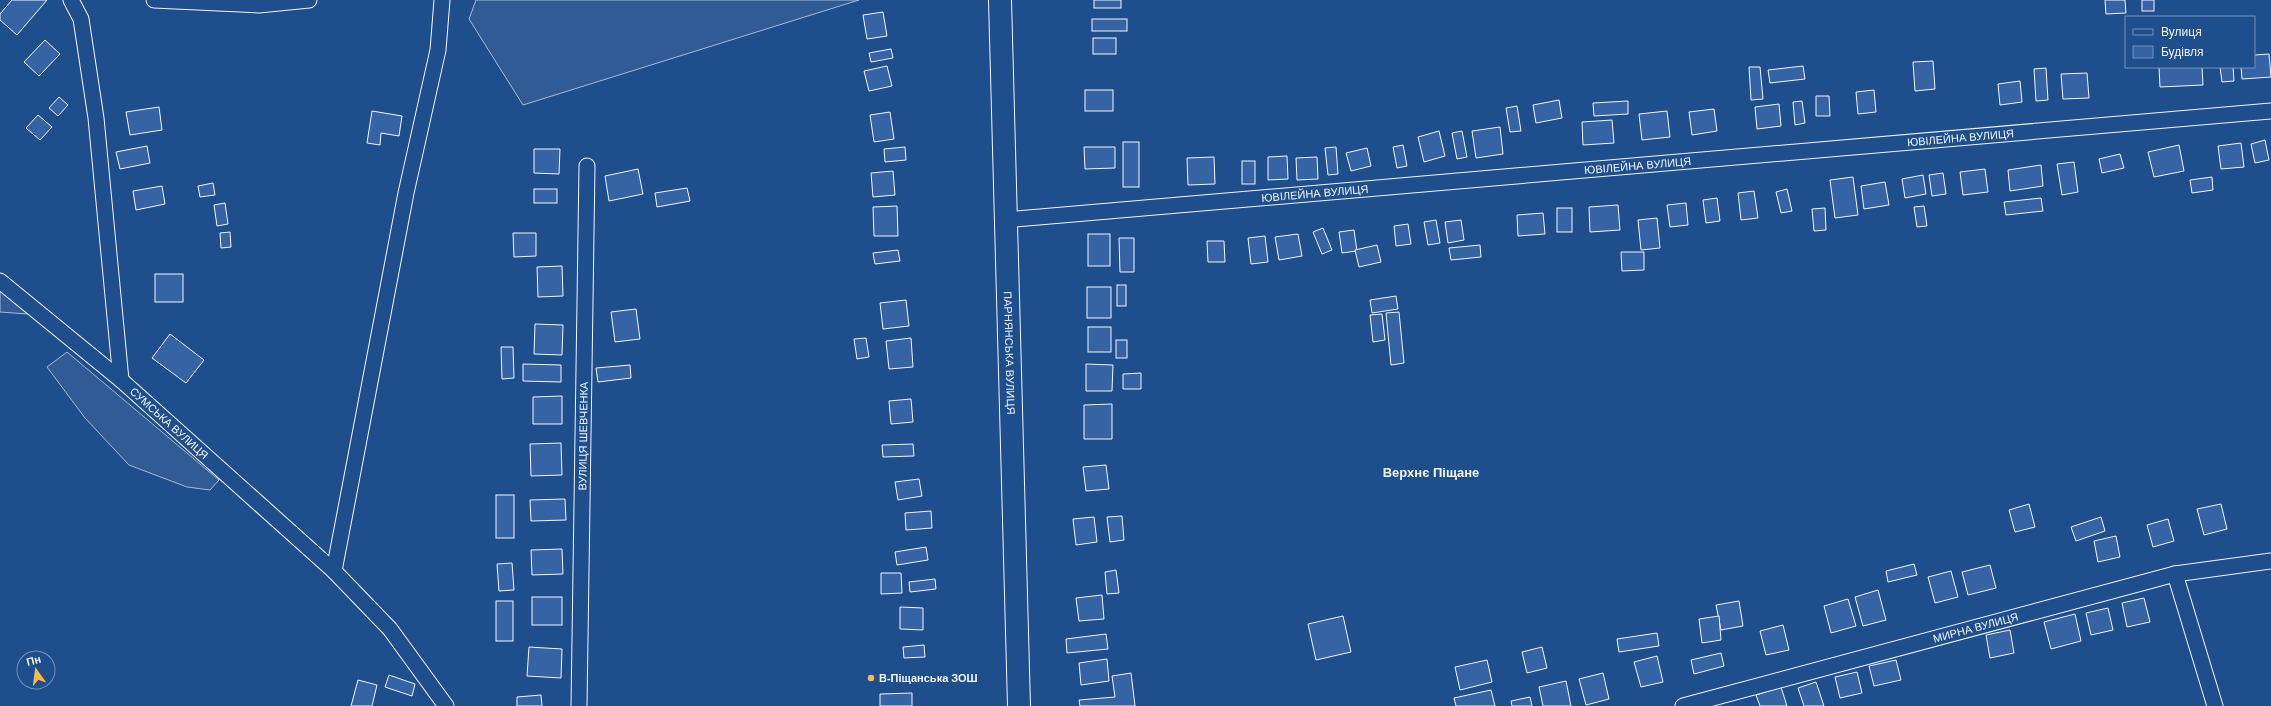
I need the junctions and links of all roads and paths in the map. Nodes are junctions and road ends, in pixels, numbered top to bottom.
1 (71, 0) edge
2 (154, 0) edge
3 (309, 0) edge
4 (442, 0) edge
5 (1000, 0) edge
6 (2271, 110) edge
7 (587, 166) dead end
8 (1005, 220) junction
9 (0, 280) edge
10 (121, 380) junction
11 (2271, 561) edge
12 (334, 571) junction
13 (2175, 574) junction
14 (446, 706) edge
15 (579, 706) edge
16 (1019, 706) edge
17 (1683, 706) edge
18 (2215, 706) edge

1 - 10 street
2 - 3 street
4 - 12 street
5 - 8 main road, ПАРНЯНСЬКА ВУЛИЦЯ
6 - 8 street, ЮВІЛЕЙНА ВУЛИЦЯ
7 - 15 street, ВУЛИЦЯ ШЕВЧЕНКА
8 - 16 main road, ПАРНЯНСЬКА ВУЛИЦЯ
9 - 10 street, СУМСЬКА ВУЛИЦЯ
10 - 12 street, СУМСЬКА ВУЛИЦЯ
11 - 13 street, МИРНА ВУЛИЦЯ
12 - 14 street, СУМСЬКА ВУЛИЦЯ
13 - 17 street, МИРНА ВУЛИЦЯ
13 - 18 street

